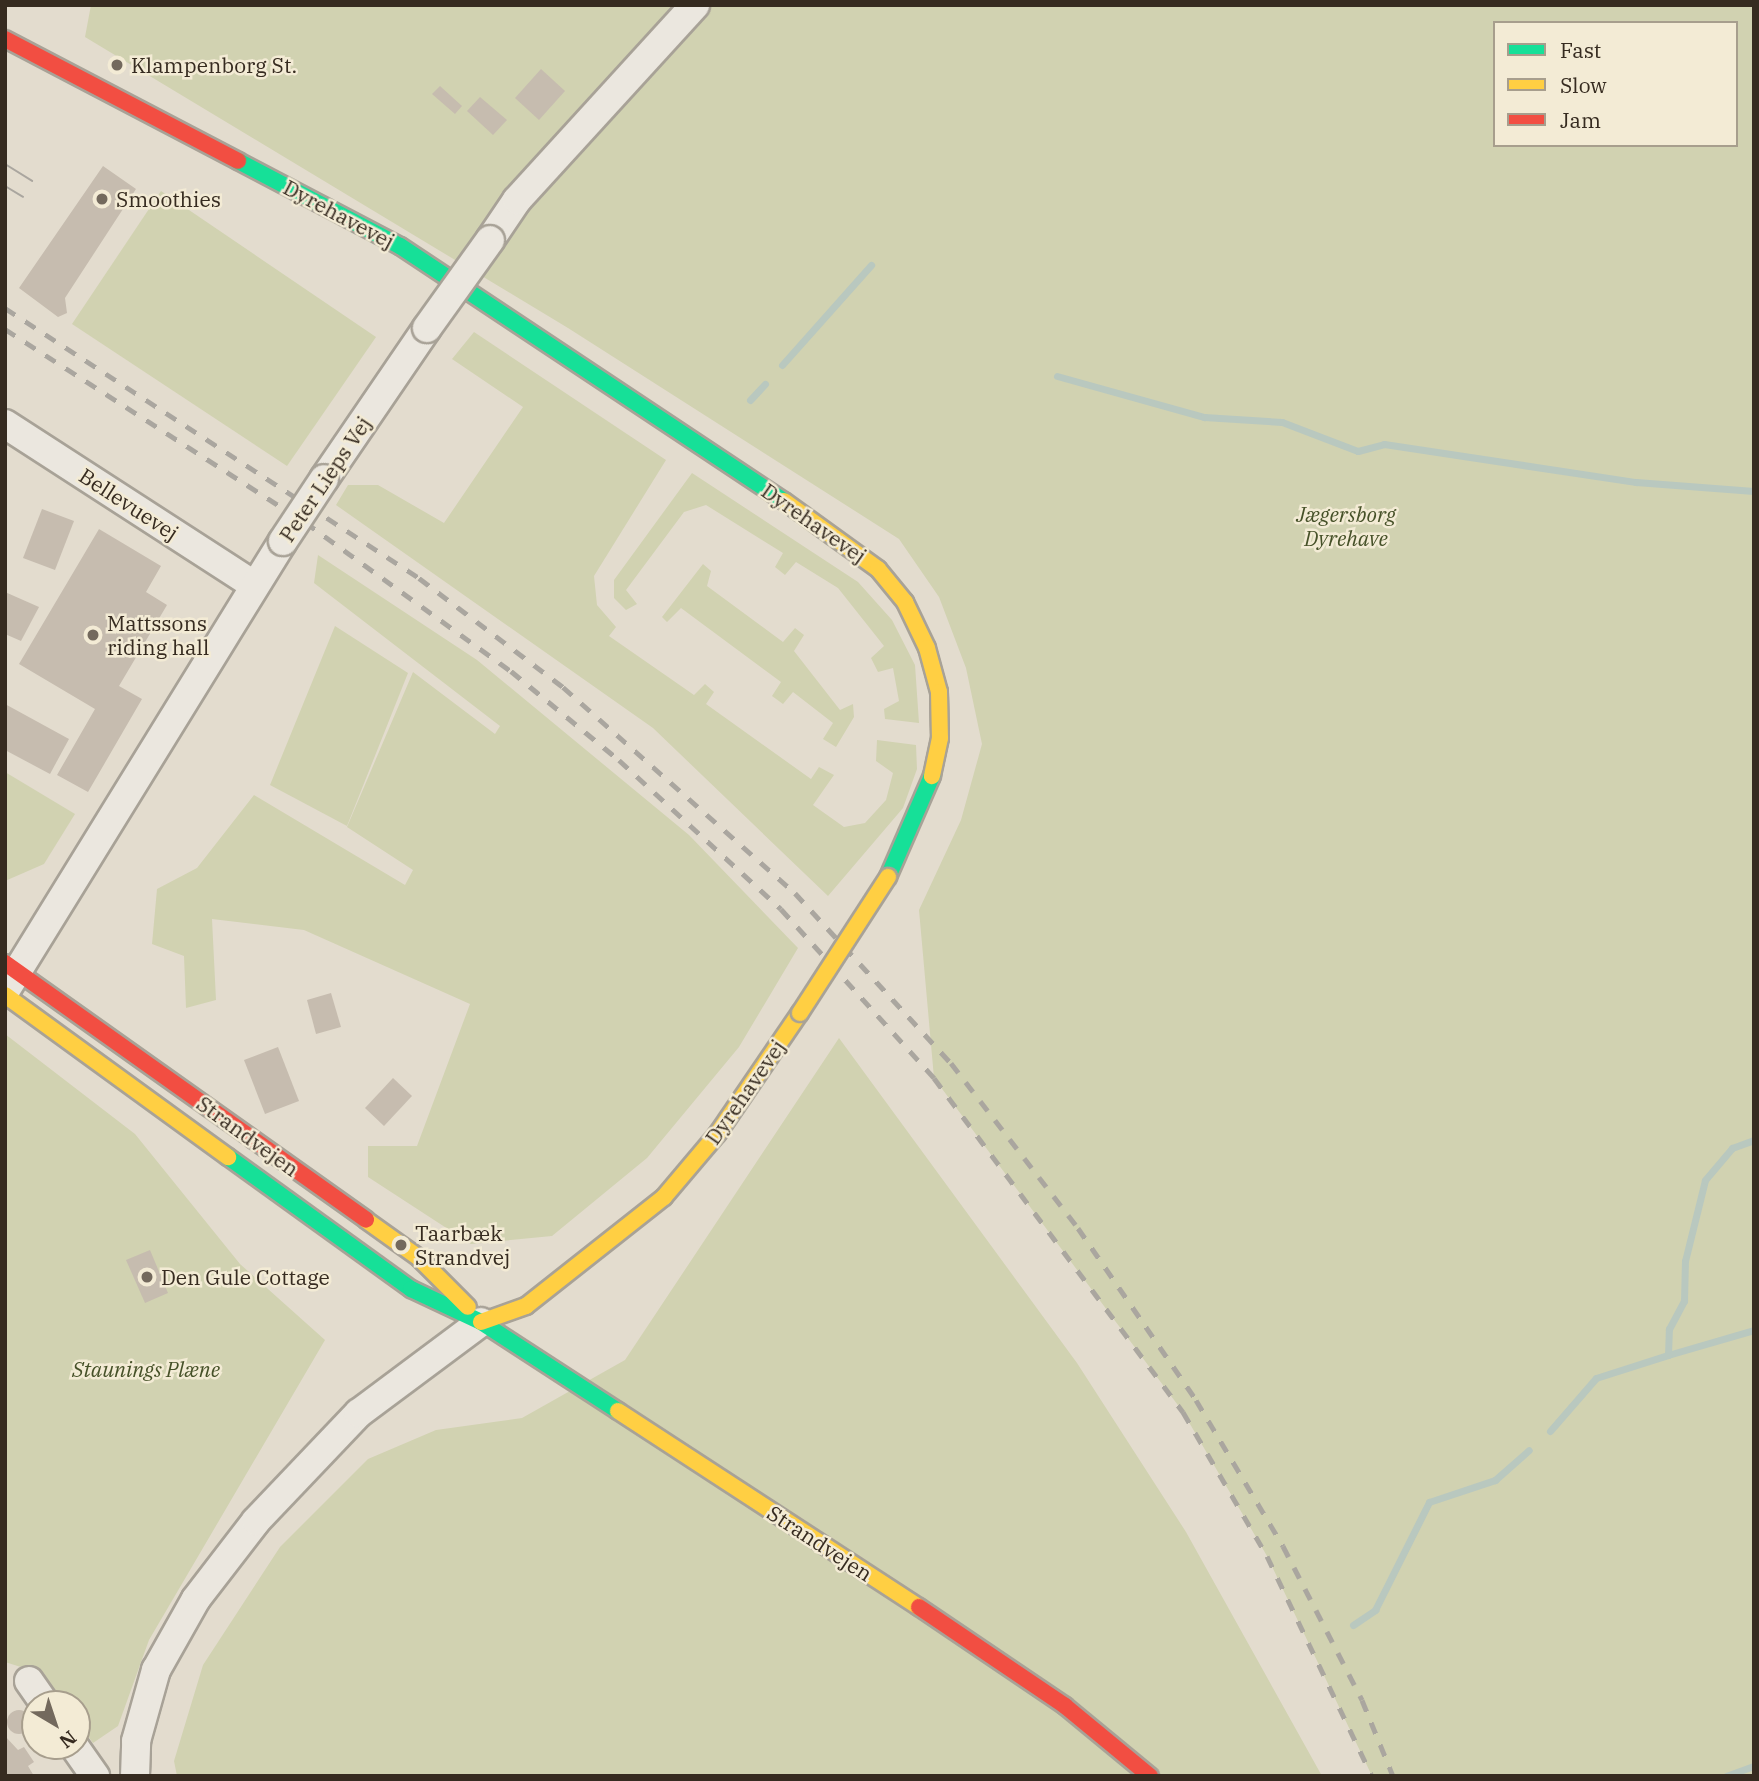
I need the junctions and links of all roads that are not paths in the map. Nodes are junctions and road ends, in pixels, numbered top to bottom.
1 (695, 5) edge
2 (5, 39) edge
3 (5, 424) edge
4 (252, 584) junction
5 (8, 980) edge
6 (481, 1322) junction
7 (29, 1681) dead end
8 (35, 1690) edge
9 (83, 1760) edge
10 (94, 1776) edge
11 (135, 1776) edge
12 (1150, 1776) edge

1 - 4 street, Peter Lieps Vej, bridge
2 - 6 main road, Dyrehavevej, bridge
3 - 4 street, Bellevuevej
4 - 5 street, Peter Lieps Vej
5 - 6 main road, Strandvejen
5 - 6 main road, Strandvejen
6 - 11 street
6 - 12 main road, Strandvejen
7 - 8 street
9 - 10 street

